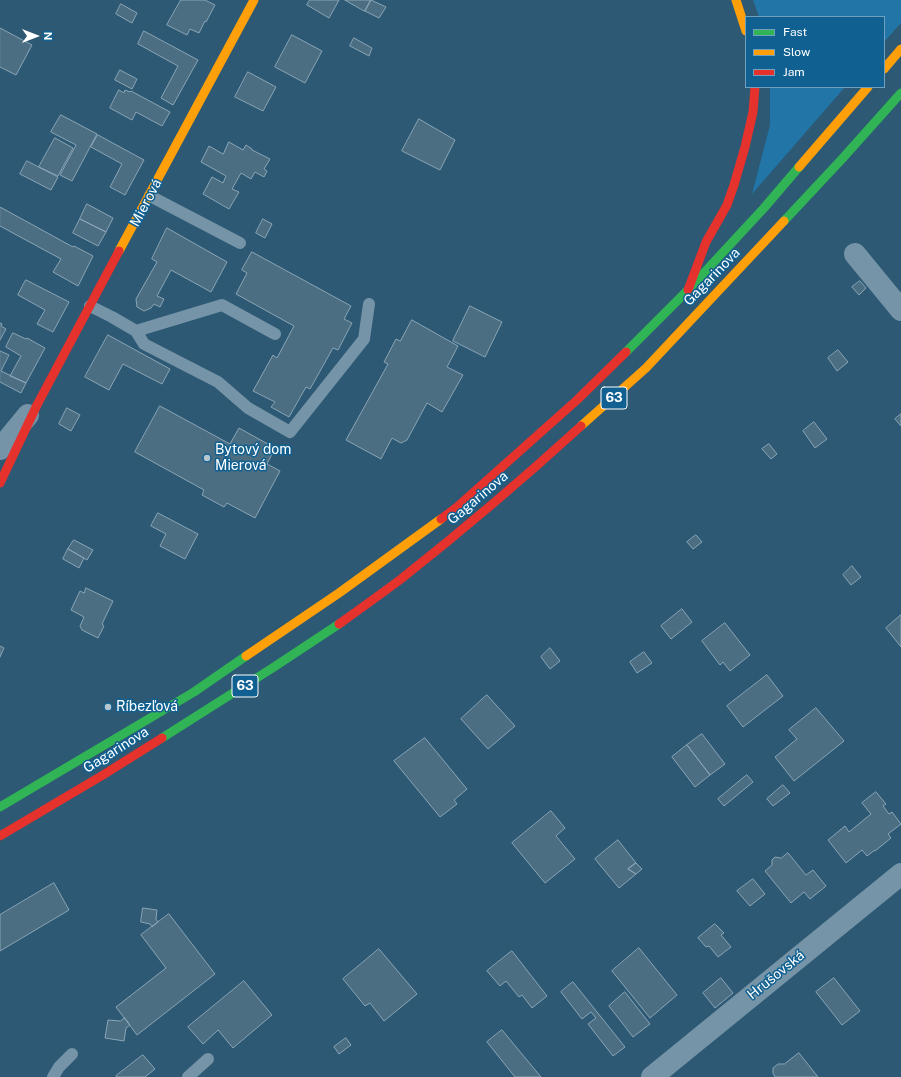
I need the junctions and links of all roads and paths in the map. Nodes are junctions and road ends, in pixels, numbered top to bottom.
1 (254, 0) edge
2 (736, 0) edge
3 (745, 28) edge
4 (901, 49) edge
5 (885, 68) edge
6 (755, 88) edge
7 (867, 88) edge
8 (901, 93) edge
9 (150, 196) junction
10 (240, 243) dead end
11 (855, 254) dead end
12 (688, 290) junction
13 (369, 304) dead end
14 (90, 306) junction
15 (901, 310) edge
16 (136, 331) junction
17 (275, 334) dead end
18 (37, 405) junction
19 (0, 449) edge
20 (0, 483) edge
21 (0, 807) edge
22 (0, 836) edge
23 (901, 874) edge
24 (72, 1054) dead end
25 (208, 1059) dead end
26 (53, 1077) edge
27 (188, 1077) edge
28 (652, 1077) edge

1 - 9 main road, Mierová
2 - 3 main road
4 - 5 main road
6 - 12 main road
7 - 12 main road, Gagarinova / 63
8 - 22 main road, Gagarinova / 63
9 - 10 lane
9 - 14 main road, Mierová
11 - 15 street
12 - 21 main road, Gagarinova / 63
13 - 16 lane
14 - 16 lane
14 - 18 main road, Mierová
16 - 17 lane
18 - 19 street, Mierová
18 - 20 main road, Mierová
23 - 28 street, Hrušovská
24 - 26 lane
25 - 27 lane

